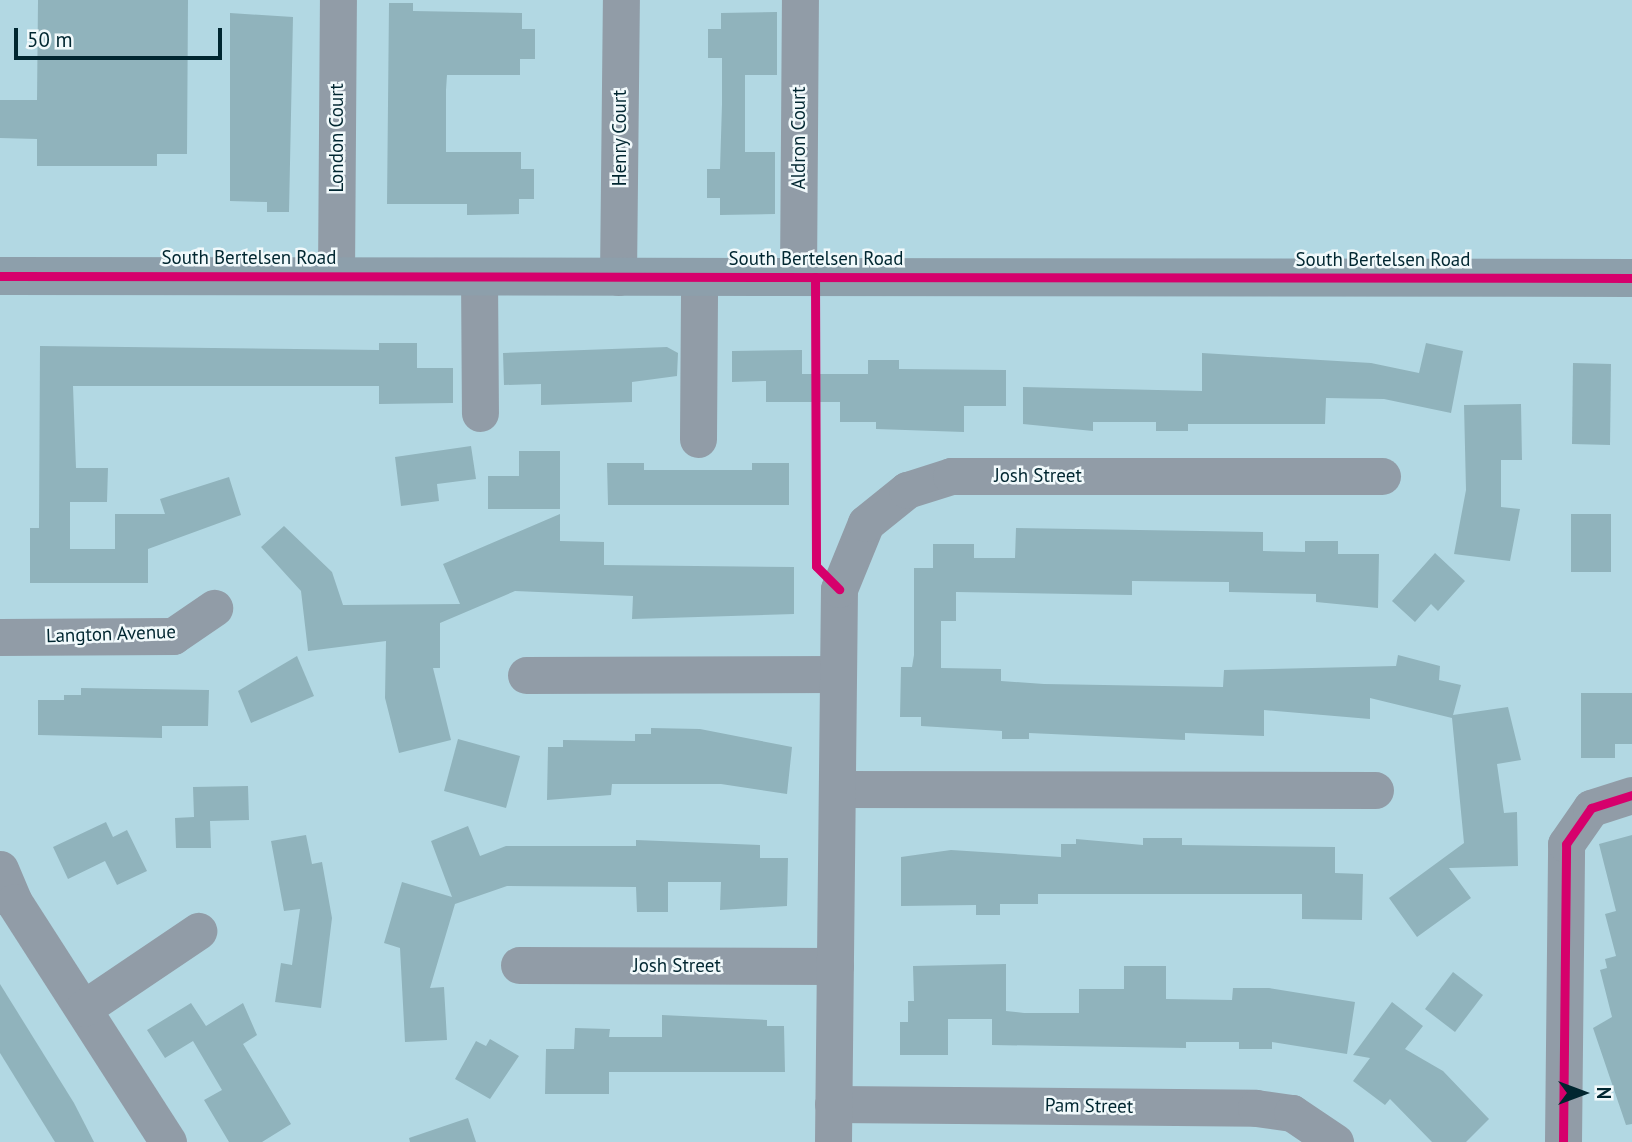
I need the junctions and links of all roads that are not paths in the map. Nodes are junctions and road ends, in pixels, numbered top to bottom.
1 (338, 0) edge
2 (621, 0) edge
3 (800, 0) edge
4 (335, 275) junction
5 (0, 276) edge
6 (479, 276) junction
7 (618, 276) junction
8 (699, 276) junction
9 (798, 277) junction
10 (1632, 278) edge
11 (480, 412) dead end
12 (698, 439) dead end
13 (1382, 477) dead end
14 (214, 608) dead end
15 (0, 637) edge
16 (837, 674) junction
17 (526, 675) dead end
18 (837, 789) junction
19 (1375, 790) dead end
20 (1632, 795) edge
21 (0, 869) edge
22 (198, 932) dead end
23 (519, 965) dead end
24 (835, 966) junction
25 (84, 1008) junction
26 (833, 1104) junction
27 (168, 1142) edge
28 (833, 1142) edge
29 (1335, 1142) edge
30 (1563, 1142) edge

1 - 4 street, London Court
2 - 7 street, Henry Court
3 - 9 street, Aldron Court
4 - 5 main road, South Bertelsen Road
4 - 6 main road, South Bertelsen Road
6 - 7 main road, South Bertelsen Road
6 - 11 street
7 - 8 main road, South Bertelsen Road
8 - 9 main road, South Bertelsen Road
8 - 12 street
9 - 10 main road, South Bertelsen Road
13 - 16 street, Josh Street
14 - 15 street, Langton Avenue
16 - 17 street
16 - 18 street, Josh Street
18 - 19 street
18 - 24 street, Josh Street
20 - 30 street
21 - 25 street
22 - 25 street
23 - 24 street, Josh Street
24 - 26 street, Josh Street
25 - 27 street
26 - 28 street, Josh Street
26 - 29 street, Pam Street

